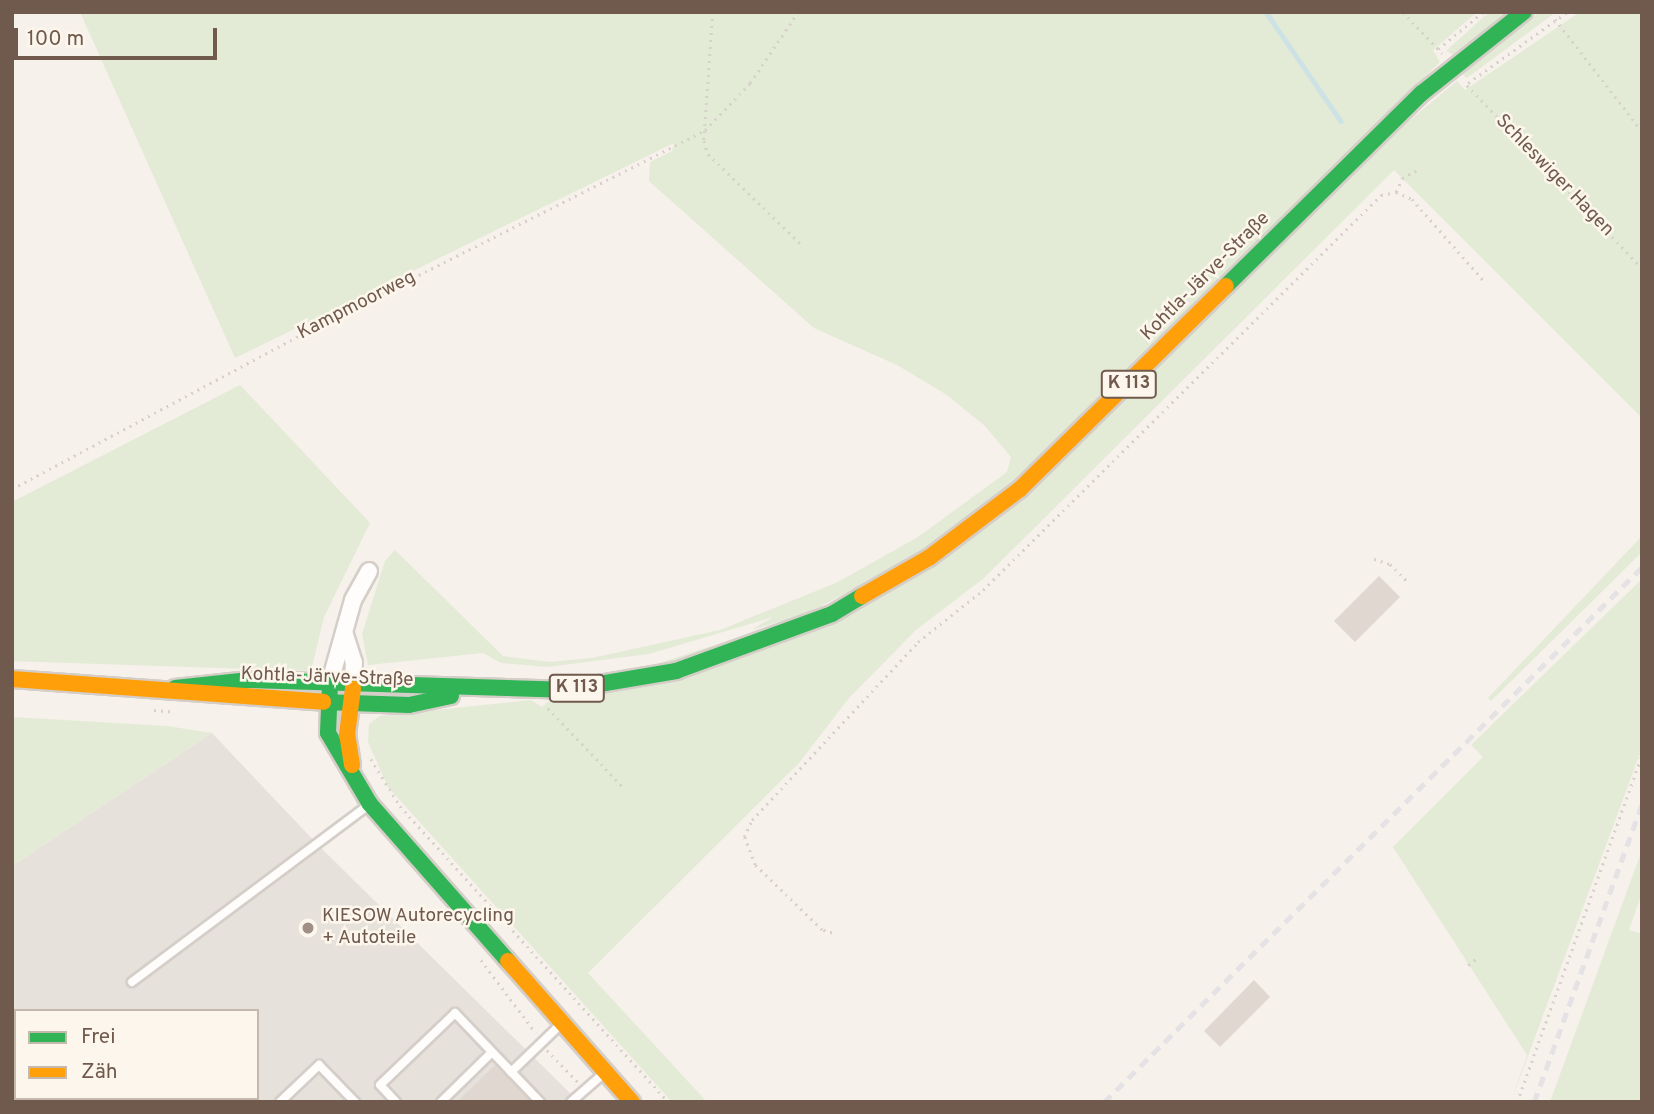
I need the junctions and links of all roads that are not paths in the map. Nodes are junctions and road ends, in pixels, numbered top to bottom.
1 (1524, 12) edge
2 (369, 571) dead end
3 (345, 635) junction
4 (12, 679) edge
5 (330, 682) junction
6 (353, 682) junction
7 (175, 688) junction
8 (477, 691) junction
9 (327, 703) junction
10 (352, 704) junction
11 (354, 779) junction
12 (370, 804) junction
13 (132, 982) dead end
14 (561, 1024) junction
15 (492, 1052) junction
16 (511, 1072) junction
17 (604, 1072) junction
18 (280, 1102) edge
19 (355, 1102) edge
20 (396, 1102) edge
21 (441, 1102) edge
22 (540, 1102) edge
23 (571, 1102) edge
24 (632, 1102) edge

1 - 8 main road, Kohtla-Järve-Straße / K 113
2 - 3 street
3 - 5 street
3 - 6 street
4 - 7 main road, Kohtla-Järve-Straße / K 113
5 - 6 main road, Kohtla-Järve-Straße / K 113
5 - 7 main road, Kohtla-Järve-Straße / K 113
5 - 9 main road
6 - 8 main road, Kohtla-Järve-Straße / K 113
6 - 10 main road
7 - 9 main road, Kohtla-Järve-Straße / K 113
8 - 10 main road, Kohtla-Järve-Straße / K 113
9 - 10 main road, Kohtla-Järve-Straße / K 113
9 - 11 main road
10 - 11 main road
11 - 12 main road
12 - 13 lane
12 - 14 main road
14 - 16 lane
14 - 17 main road
15 - 16 lane
15 - 20 lane
15 - 21 lane
16 - 22 lane
17 - 23 lane
17 - 24 main road
18 - 19 lane

